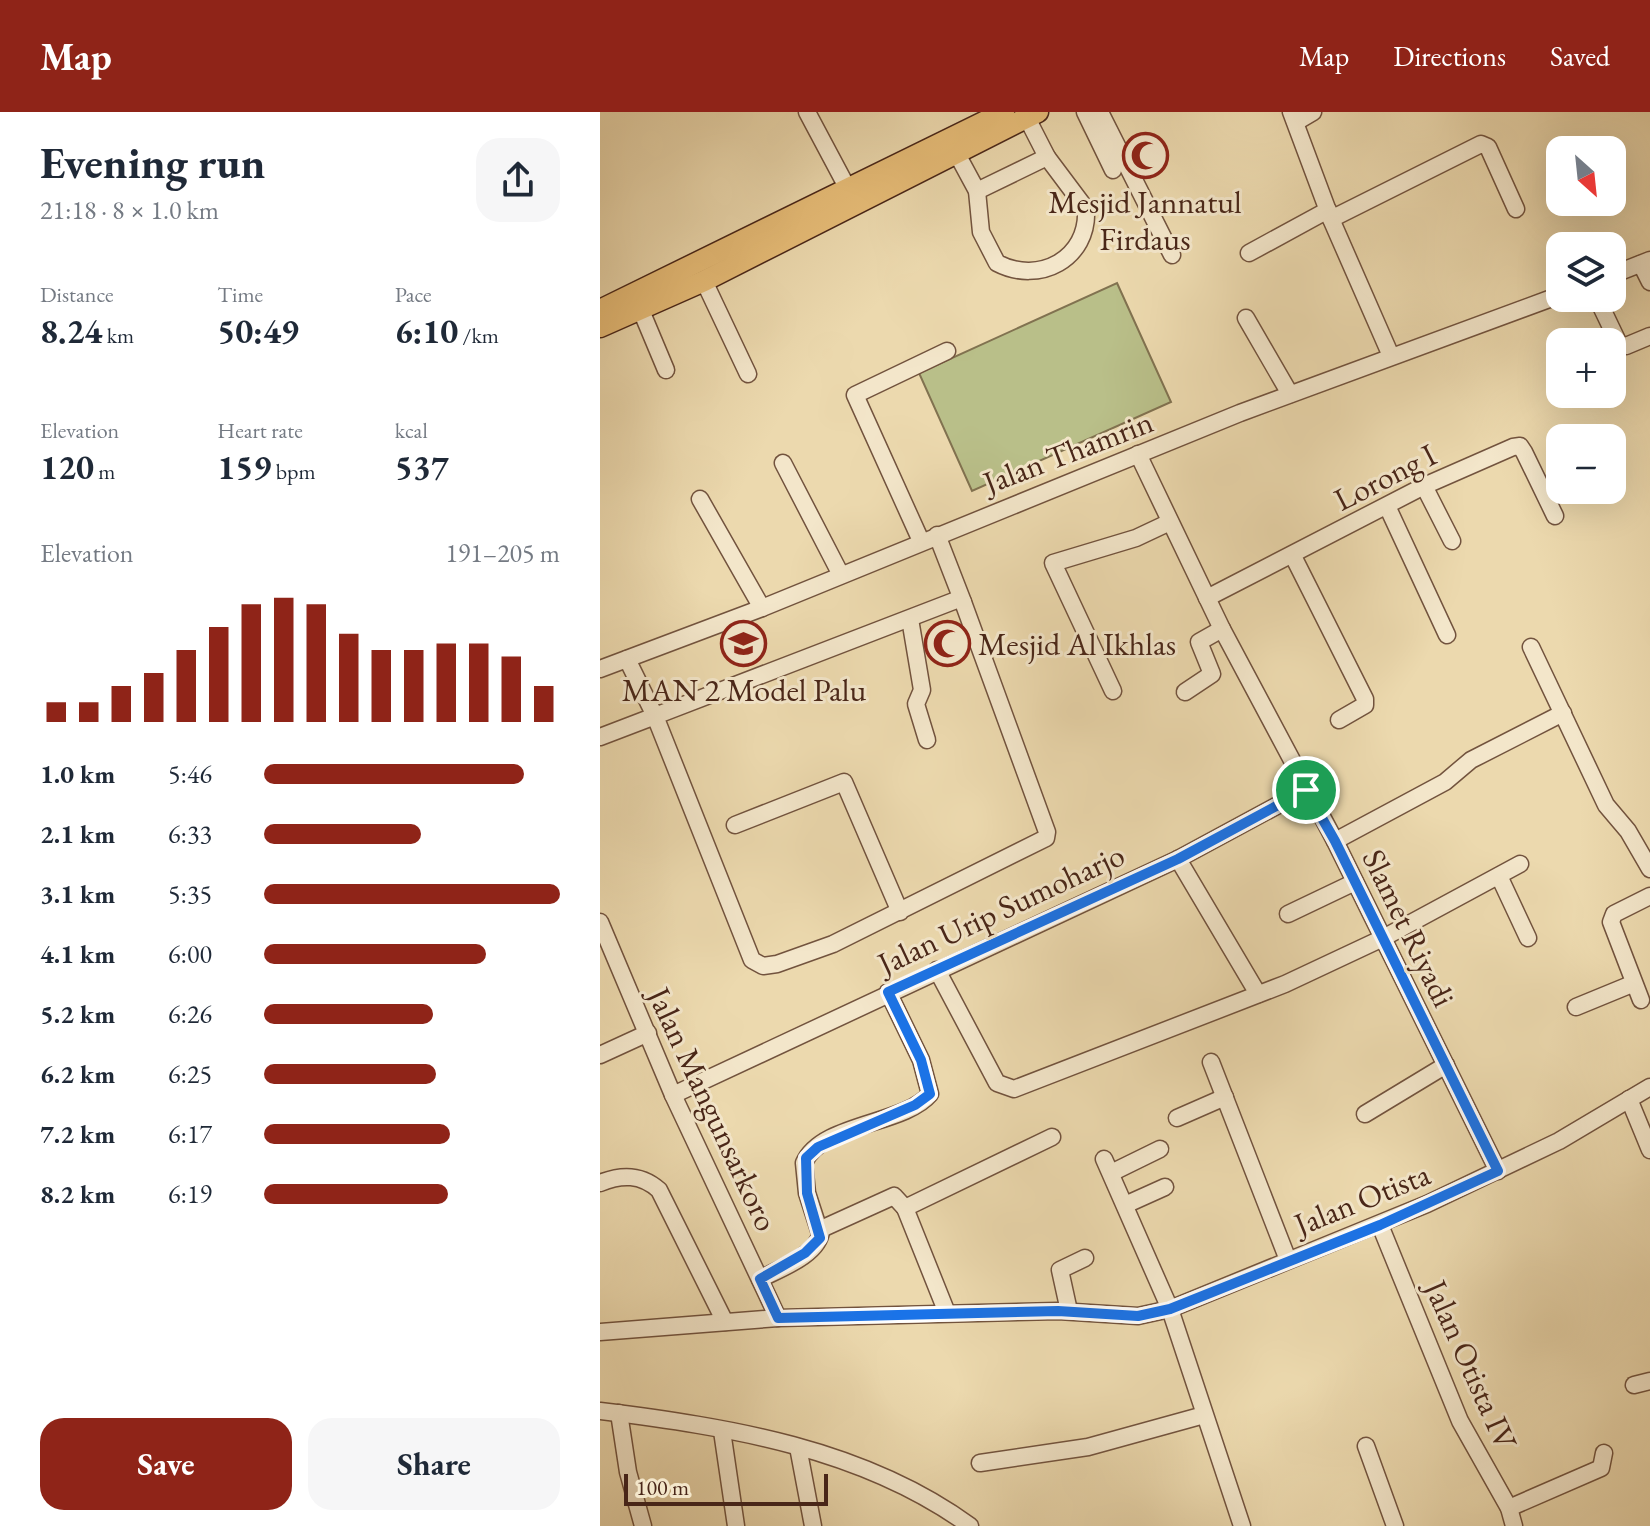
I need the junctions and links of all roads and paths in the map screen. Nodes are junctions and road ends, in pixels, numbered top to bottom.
1 (807, 112) edge
2 (1004, 112) edge
3 (1085, 112) edge
4 (1100, 112) edge
5 (1313, 112) edge
6 (1033, 115) edge
7 (1294, 117) edge
8 (957, 154) junction
9 (1047, 157) junction
10 (1113, 170) dead end
11 (848, 189) junction
12 (977, 191) junction
13 (1516, 209) dead end
14 (1330, 214) junction
15 (1249, 253) dead end
16 (1172, 255) dead end
17 (1646, 262) edge
18 (1626, 270) edge
19 (704, 281) junction
20 (1650, 282) edge
21 (1546, 300) edge
22 (640, 308) junction
23 (600, 310) edge
24 (1604, 312) edge
25 (1246, 318) dead end
26 (600, 327) edge
27 (1650, 336) edge
28 (947, 351) dead end
29 (1391, 356) junction
30 (666, 370) dead end
31 (748, 374) dead end
32 (1290, 394) junction
33 (1138, 454) junction
34 (783, 463) dead end
35 (1424, 486) junction
36 (700, 499) dead end
37 (1387, 506) junction
38 (1555, 516) dead end
39 (1170, 522) junction
40 (929, 538) junction
41 (1452, 541) dead end
42 (1293, 556) junction
43 (841, 575) junction
44 (1207, 598) junction
45 (963, 602) junction
46 (762, 608) junction
47 (910, 619) junction
48 (1222, 629) junction
49 (1447, 635) dead end
50 (1531, 647) dead end
51 (627, 659) junction
52 (600, 669) edge
53 (1113, 691) dead end
54 (1185, 692) dead end
55 (1563, 713) junction
56 (655, 716) junction
57 (1339, 720) dead end
58 (600, 737) edge
59 (927, 740) dead end
60 (1306, 790) junction
61 (735, 825) dead end
62 (1335, 841) junction
63 (1178, 859) junction
64 (1520, 864) dead end
65 (1650, 869) edge
66 (1499, 876) junction
67 (1355, 882) junction
68 (1650, 896) edge
69 (900, 912) junction
70 (1288, 914) dead end
71 (600, 922) edge
72 (1383, 938) junction
73 (1528, 938) dead end
74 (937, 970) junction
75 (1632, 984) junction
76 (888, 992) junction
77 (1258, 994) junction
78 (1641, 1000) dead end
79 (1576, 1007) dead end
80 (648, 1033) junction
81 (600, 1055) edge
82 (1211, 1062) dead end
83 (1446, 1065) junction
84 (1650, 1087) edge
85 (673, 1095) junction
86 (1225, 1097) junction
87 (1629, 1099) junction
88 (1365, 1114) dead end
89 (1177, 1118) dead end
90 (1052, 1137) dead end
91 (1160, 1149) dead end
92 (1650, 1150) edge
93 (1498, 1171) junction
94 (600, 1183) edge
95 (1165, 1187) dead end
96 (1125, 1205) junction
97 (905, 1208) junction
98 (1380, 1225) junction
99 (821, 1231) junction
100 (1085, 1258) dead end
101 (1288, 1260) junction
102 (760, 1279) junction
103 (1170, 1309) junction
104 (1069, 1311) junction
105 (947, 1313) junction
106 (778, 1318) junction
107 (725, 1322) junction
108 (600, 1332) edge
109 (600, 1411) edge
110 (619, 1413) junction
111 (1204, 1415) junction
112 (722, 1431) junction
113 (1366, 1446) dead end
114 (798, 1447) junction
115 (1604, 1453) dead end
116 (980, 1463) dead end
117 (1509, 1508) junction
118 (643, 1526) edge
119 (736, 1526) edge
120 (813, 1526) edge
121 (970, 1526) edge
122 (1242, 1526) edge
123 (1395, 1526) edge
124 (1514, 1526) edge

1 - 11 street
2 - 11 main road
3 - 10 street
4 - 16 street
5 - 7 street
6 - 8 main road
6 - 9 street
7 - 14 street
8 - 12 street
8 - 19 main road
9 - 12 street
9 - 12 street
11 - 23 main road
13 - 14 street
14 - 15 street
14 - 29 street
17 - 18 street
17 - 20 street
19 - 22 main road
19 - 31 street
21 - 29 street, Jalan Thamrin
22 - 26 main road
22 - 30 street
24 - 27 street
25 - 32 street
28 - 40 street
29 - 32 street, Jalan Thamrin
32 - 33 street, Jalan Thamrin
33 - 39 street, Slamet Riyadi
33 - 40 street, Jalan Thamrin
34 - 43 street
35 - 37 street, Lorong I
35 - 38 street, Lorong I
35 - 41 street
36 - 46 street
37 - 42 street, Lorong I
37 - 49 street
39 - 44 street, Slamet Riyadi
39 - 53 street
40 - 43 street, Jalan Thamrin
40 - 45 street
42 - 44 street, Lorong I
42 - 57 street
43 - 46 street, Jalan Thamrin
44 - 48 street, Slamet Riyadi
45 - 47 street
45 - 69 street
46 - 51 street, Jalan Thamrin
47 - 56 street
47 - 59 street
48 - 54 street
48 - 60 street, Slamet Riyadi
50 - 55 street
51 - 52 street, Jalan Thamrin
51 - 56 street
55 - 62 street
55 - 65 street
56 - 58 street
56 - 69 street
60 - 62 street, Slamet Riyadi
60 - 63 street, Jalan Urip Sumoharjo
61 - 69 street
62 - 67 street, Slamet Riyadi
63 - 74 street, Jalan Urip Sumoharjo
63 - 77 street
64 - 66 street
66 - 72 street
66 - 73 street
67 - 70 street
67 - 72 street, Slamet Riyadi
68 - 75 street
71 - 80 street, Jalan Mangunsarkoro
72 - 77 street
72 - 83 street, Slamet Riyadi
74 - 76 street, Jalan Urip Sumoharjo
74 - 77 street
75 - 78 street
75 - 79 street
76 - 85 street, Jalan Urip Sumoharjo
76 - 99 street
80 - 81 street
80 - 85 street, Jalan Mangunsarkoro
82 - 86 street
83 - 88 street
83 - 93 street, Slamet Riyadi
84 - 87 street, Jalan Otista
85 - 102 street, Jalan Mangunsarkoro
86 - 89 street
86 - 101 street
87 - 92 street
87 - 93 street, Jalan Otista
90 - 97 street
91 - 96 street
93 - 98 street, Jalan Otista
94 - 107 street
95 - 96 street
96 - 103 street
97 - 99 street
97 - 105 street
98 - 101 street, Jalan Otista
98 - 117 street, Jalan Otista IV
99 - 102 street
100 - 104 street
101 - 103 street, Jalan Otista
102 - 106 street, Jalan Mangunsarkoro
103 - 104 street, Jalan Otista
103 - 111 street
104 - 105 street, Jalan Otista
105 - 106 street, Jalan Otista
106 - 107 street, Jalan Otista
107 - 108 street, Jalan Otista
109 - 110 street
110 - 112 street
110 - 118 street
111 - 116 street
111 - 122 street
112 - 114 street
112 - 119 street
113 - 123 street
114 - 120 street
114 - 121 street
115 - 117 street
117 - 124 street, Jalan Otista IV

